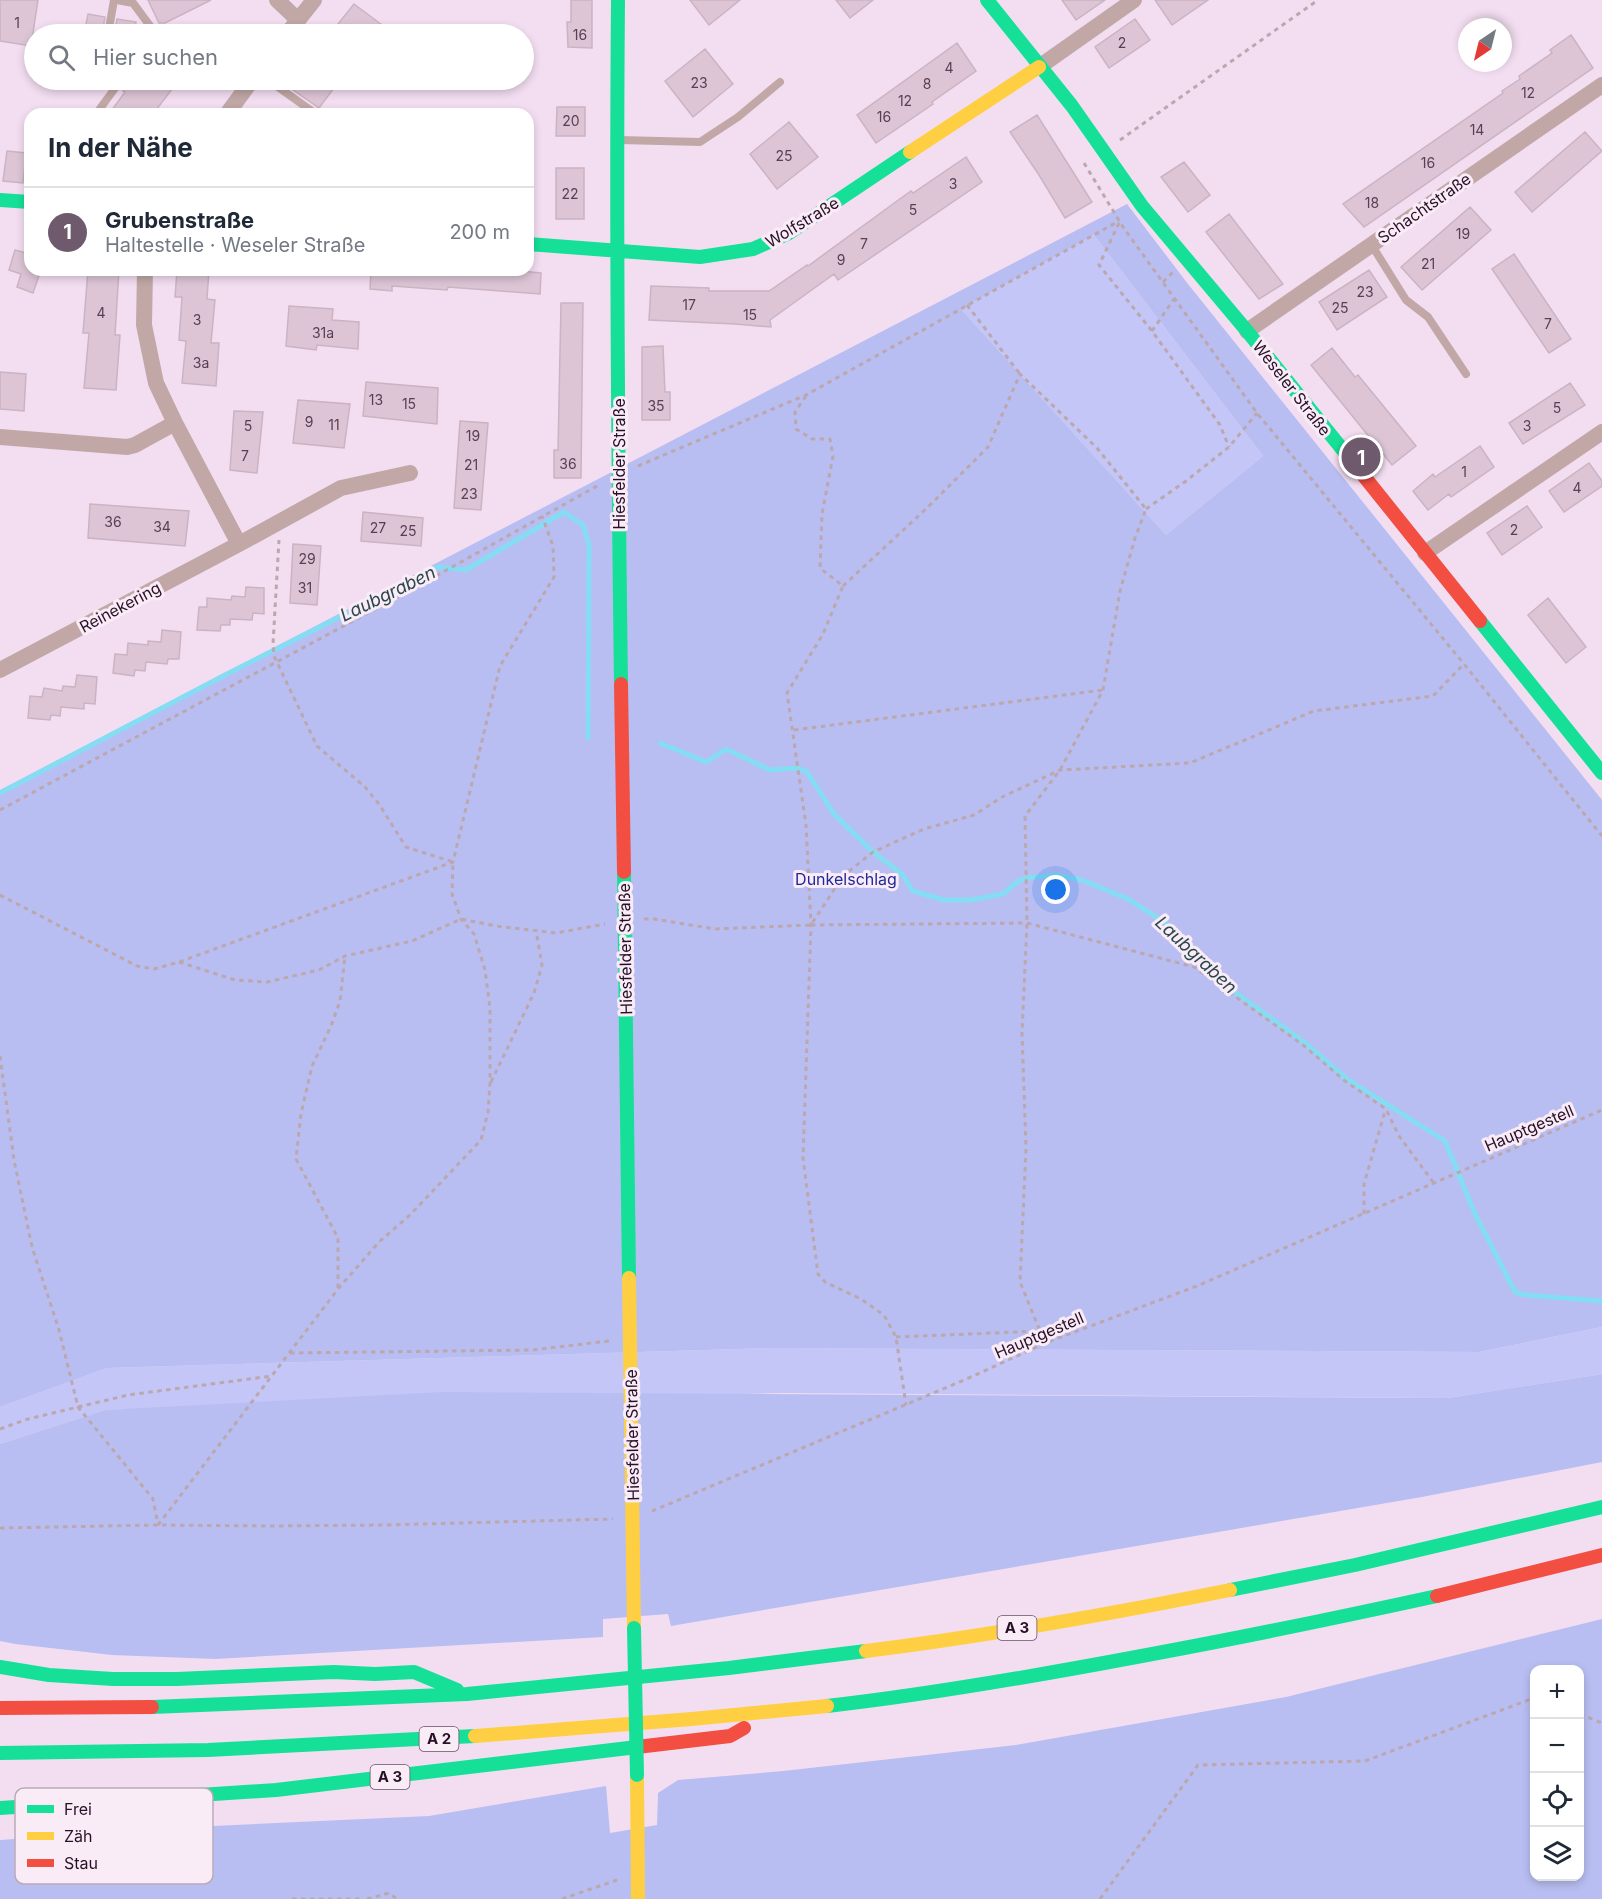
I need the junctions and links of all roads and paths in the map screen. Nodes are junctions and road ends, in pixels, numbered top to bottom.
1 (116, 0) edge
2 (277, 0) edge
3 (314, 0) edge
4 (618, 0) edge
5 (987, 0) edge
6 (1134, 0) edge
7 (1318, 0) edge
8 (298, 20) junction
9 (110, 24) edge
10 (149, 24) edge
11 (295, 24) edge
12 (1039, 68) junction
13 (780, 82) dead end
14 (1602, 84) edge
15 (114, 90) edge
16 (245, 90) edge
17 (282, 90) edge
18 (100, 108) edge
19 (231, 108) edge
20 (308, 108) edge
21 (618, 140) junction
22 (1104, 151) junction
23 (0, 200) edge
24 (24, 202) edge
25 (1119, 221) junction
26 (534, 244) edge
27 (1371, 244) junction
28 (616, 251) junction
29 (145, 276) edge
30 (1174, 299) junction
31 (968, 305) junction
32 (1152, 331) junction
33 (1247, 331) junction
34 (1020, 374) junction
35 (1466, 374) dead end
36 (806, 395) junction
37 (1257, 413) junction
38 (175, 423) junction
39 (1602, 432) edge
40 (0, 437) edge
41 (1229, 447) junction
42 (410, 473) dead end
43 (618, 475) junction
44 (1146, 509) junction
45 (542, 516) junction
46 (280, 522) junction
47 (239, 544) junction
48 (1425, 553) junction
49 (843, 586) junction
50 (276, 662) junction
51 (1464, 664) junction
52 (0, 670) edge
53 (1103, 690) junction
54 (794, 730) junction
55 (1599, 764) edge
56 (1059, 770) junction
57 (0, 810) edge
58 (1602, 837) edge
59 (453, 862) junction
60 (0, 895) edge
61 (461, 919) junction
62 (624, 920) junction
63 (1027, 923) junction
64 (811, 925) junction
65 (536, 930) junction
66 (345, 956) junction
67 (179, 962) junction
68 (0, 1056) edge
69 (490, 1083) junction
70 (1386, 1109) junction
71 (1602, 1110) edge
72 (1433, 1183) junction
73 (1364, 1214) junction
74 (338, 1289) junction
75 (1040, 1331) junction
76 (896, 1337) junction
77 (631, 1338) junction
78 (1048, 1342) junction
79 (290, 1353) junction
80 (273, 1376) junction
81 (906, 1405) junction
82 (78, 1407) junction
83 (0, 1428) edge
84 (1602, 1507) edge
85 (632, 1515) junction
86 (158, 1524) junction
87 (0, 1528) edge
88 (1602, 1555) edge
89 (0, 1667) edge
90 (375, 1674) junction
91 (24, 1685) dead end
92 (467, 1694) junction
93 (1530, 1699) edge
94 (0, 1708) edge
95 (772, 1712) junction
96 (1584, 1716) edge
97 (1602, 1723) edge
98 (0, 1753) edge
99 (213, 1794) edge
100 (15, 1807) edge
101 (0, 1808) edge
102 (638, 1874) junction
103 (292, 1899) edge
104 (362, 1899) edge
105 (367, 1899) edge
106 (396, 1899) edge
107 (562, 1899) edge
108 (638, 1899) edge
109 (1100, 1899) edge

1 - 9 lane
1 - 10 lane
2 - 8 street
3 - 8 street
4 - 21 main road, Hiesfelder Straße
5 - 12 main road, Weseler Straße
6 - 12 street
7 - 22 path
8 - 11 street
12 - 22 main road, Weseler Straße
12 - 28 main road, Wolfstraße
13 - 21 lane
14 - 27 street, Schachtstraße
15 - 18 lane
16 - 19 street
17 - 20 lane
21 - 28 main road, Hiesfelder Straße
22 - 33 main road, Weseler Straße
23 - 24 main road
25 - 30 path
25 - 31 path
25 - 32 path
26 - 28 main road, Wolfstraße
27 - 33 street, Schachtstraße
27 - 35 lane
28 - 43 main road, Hiesfelder Straße
29 - 38 street
30 - 32 path
30 - 37 path
31 - 34 path
31 - 36 path
32 - 41 path
33 - 48 main road, Weseler Straße
34 - 44 path
34 - 49 path
36 - 43 path
36 - 49 path
37 - 41 path
37 - 51 path
38 - 40 street
38 - 47 street
39 - 48 street
41 - 44 path
42 - 46 street, Reinekering
43 - 45 path
43 - 62 main road, Hiesfelder Straße
44 - 53 path
45 - 50 path
45 - 59 path
46 - 47 street, Reinekering
46 - 50 path
47 - 52 street, Reinekering
48 - 55 main road, Weseler Straße
49 - 54 path
50 - 57 path
50 - 59 path
51 - 56 path
51 - 58 path
53 - 54 path
53 - 56 path
54 - 64 path
56 - 63 path
56 - 64 path
59 - 61 path
59 - 67 path
60 - 67 path
61 - 65 path
61 - 66 path
61 - 69 path
62 - 64 path
62 - 65 path
62 - 77 main road, Hiesfelder Straße
63 - 64 path
63 - 70 path
63 - 75 path
64 - 76 path
65 - 69 path
66 - 67 path
66 - 74 path
68 - 82 path
69 - 74 path
70 - 72 path
70 - 73 path
71 - 72 path, Hauptgestell
72 - 73 path, Hauptgestell
73 - 78 path, Hauptgestell
74 - 79 path
75 - 76 path
75 - 78 path
76 - 81 path
77 - 79 path
77 - 85 main road, Hiesfelder Straße
78 - 81 path, Hauptgestell
79 - 80 path
80 - 82 path
80 - 86 path
81 - 85 path, Hauptgestell
82 - 83 path
82 - 86 path
84 - 92 main road, A 3
85 - 86 path, Hauptgestell
85 - 102 main road, Hiesfelder Straße, bridge
86 - 87 path, Hauptgestell
88 - 95 main road, A 3
89 - 90 main road
90 - 91 main road
90 - 92 main road
92 - 94 main road
93 - 109 path
95 - 98 main road, A 2
95 - 99 main road, A 3
96 - 97 path
100 - 101 main road, A 3
102 - 107 path
102 - 108 main road, Hiesfelder Straße
103 - 104 path
105 - 106 path

